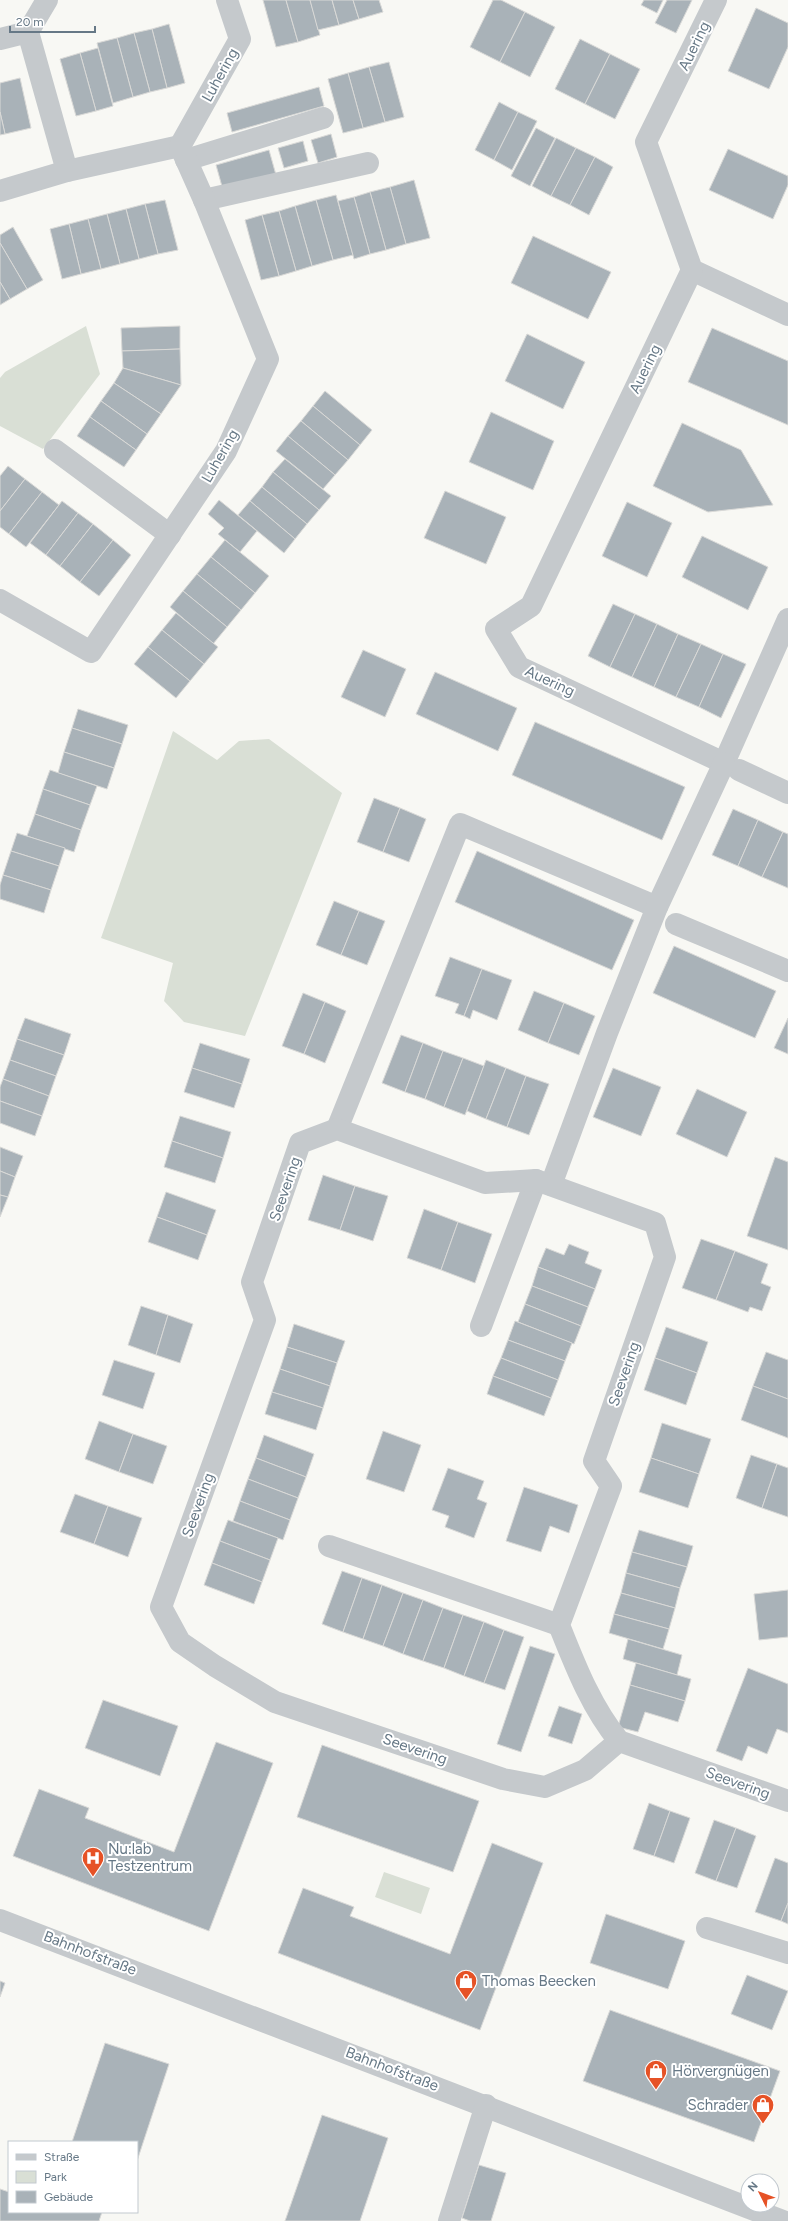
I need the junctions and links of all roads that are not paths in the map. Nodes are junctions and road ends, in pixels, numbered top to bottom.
1 (47, 0) edge
2 (227, 0) edge
3 (716, 0) edge
4 (28, 32) junction
5 (0, 39) edge
6 (323, 118) dead end
7 (183, 153) junction
8 (368, 163) dead end
9 (67, 171) junction
10 (0, 191) edge
11 (204, 200) junction
12 (692, 270) junction
13 (788, 315) edge
14 (55, 450) dead end
15 (170, 535) junction
16 (0, 600) edge
17 (788, 619) edge
18 (731, 766) junction
19 (788, 793) edge
20 (657, 907) junction
21 (676, 924) dead end
22 (788, 971) edge
23 (337, 1129) junction
24 (543, 1183) junction
25 (481, 1326) dead end
26 (329, 1546) dead end
27 (559, 1624) junction
28 (619, 1741) junction
29 (788, 1801) edge
30 (0, 1920) edge
31 (707, 1928) dead end
32 (788, 1953) edge
33 (486, 2105) junction
34 (449, 2221) edge
35 (783, 2221) edge

1 - 4 street
2 - 7 street, Luhering
3 - 12 street, Auering
4 - 5 street
4 - 9 street
6 - 7 street
7 - 9 street
7 - 11 street, Luhering
8 - 11 street
9 - 10 street
11 - 15 street, Luhering
12 - 13 street
12 - 18 street, Auering
14 - 15 street
15 - 16 street, Luhering
17 - 18 street
18 - 19 street
18 - 20 street
20 - 23 street
20 - 24 street
21 - 22 street
23 - 24 street, Seevering
23 - 28 street, Seevering
24 - 25 street
24 - 27 street, Seevering
26 - 27 street
27 - 28 street
28 - 29 street, Seevering
30 - 33 street, Bahnhofstraße
31 - 32 street
33 - 34 street
33 - 35 street, Bahnhofstraße

